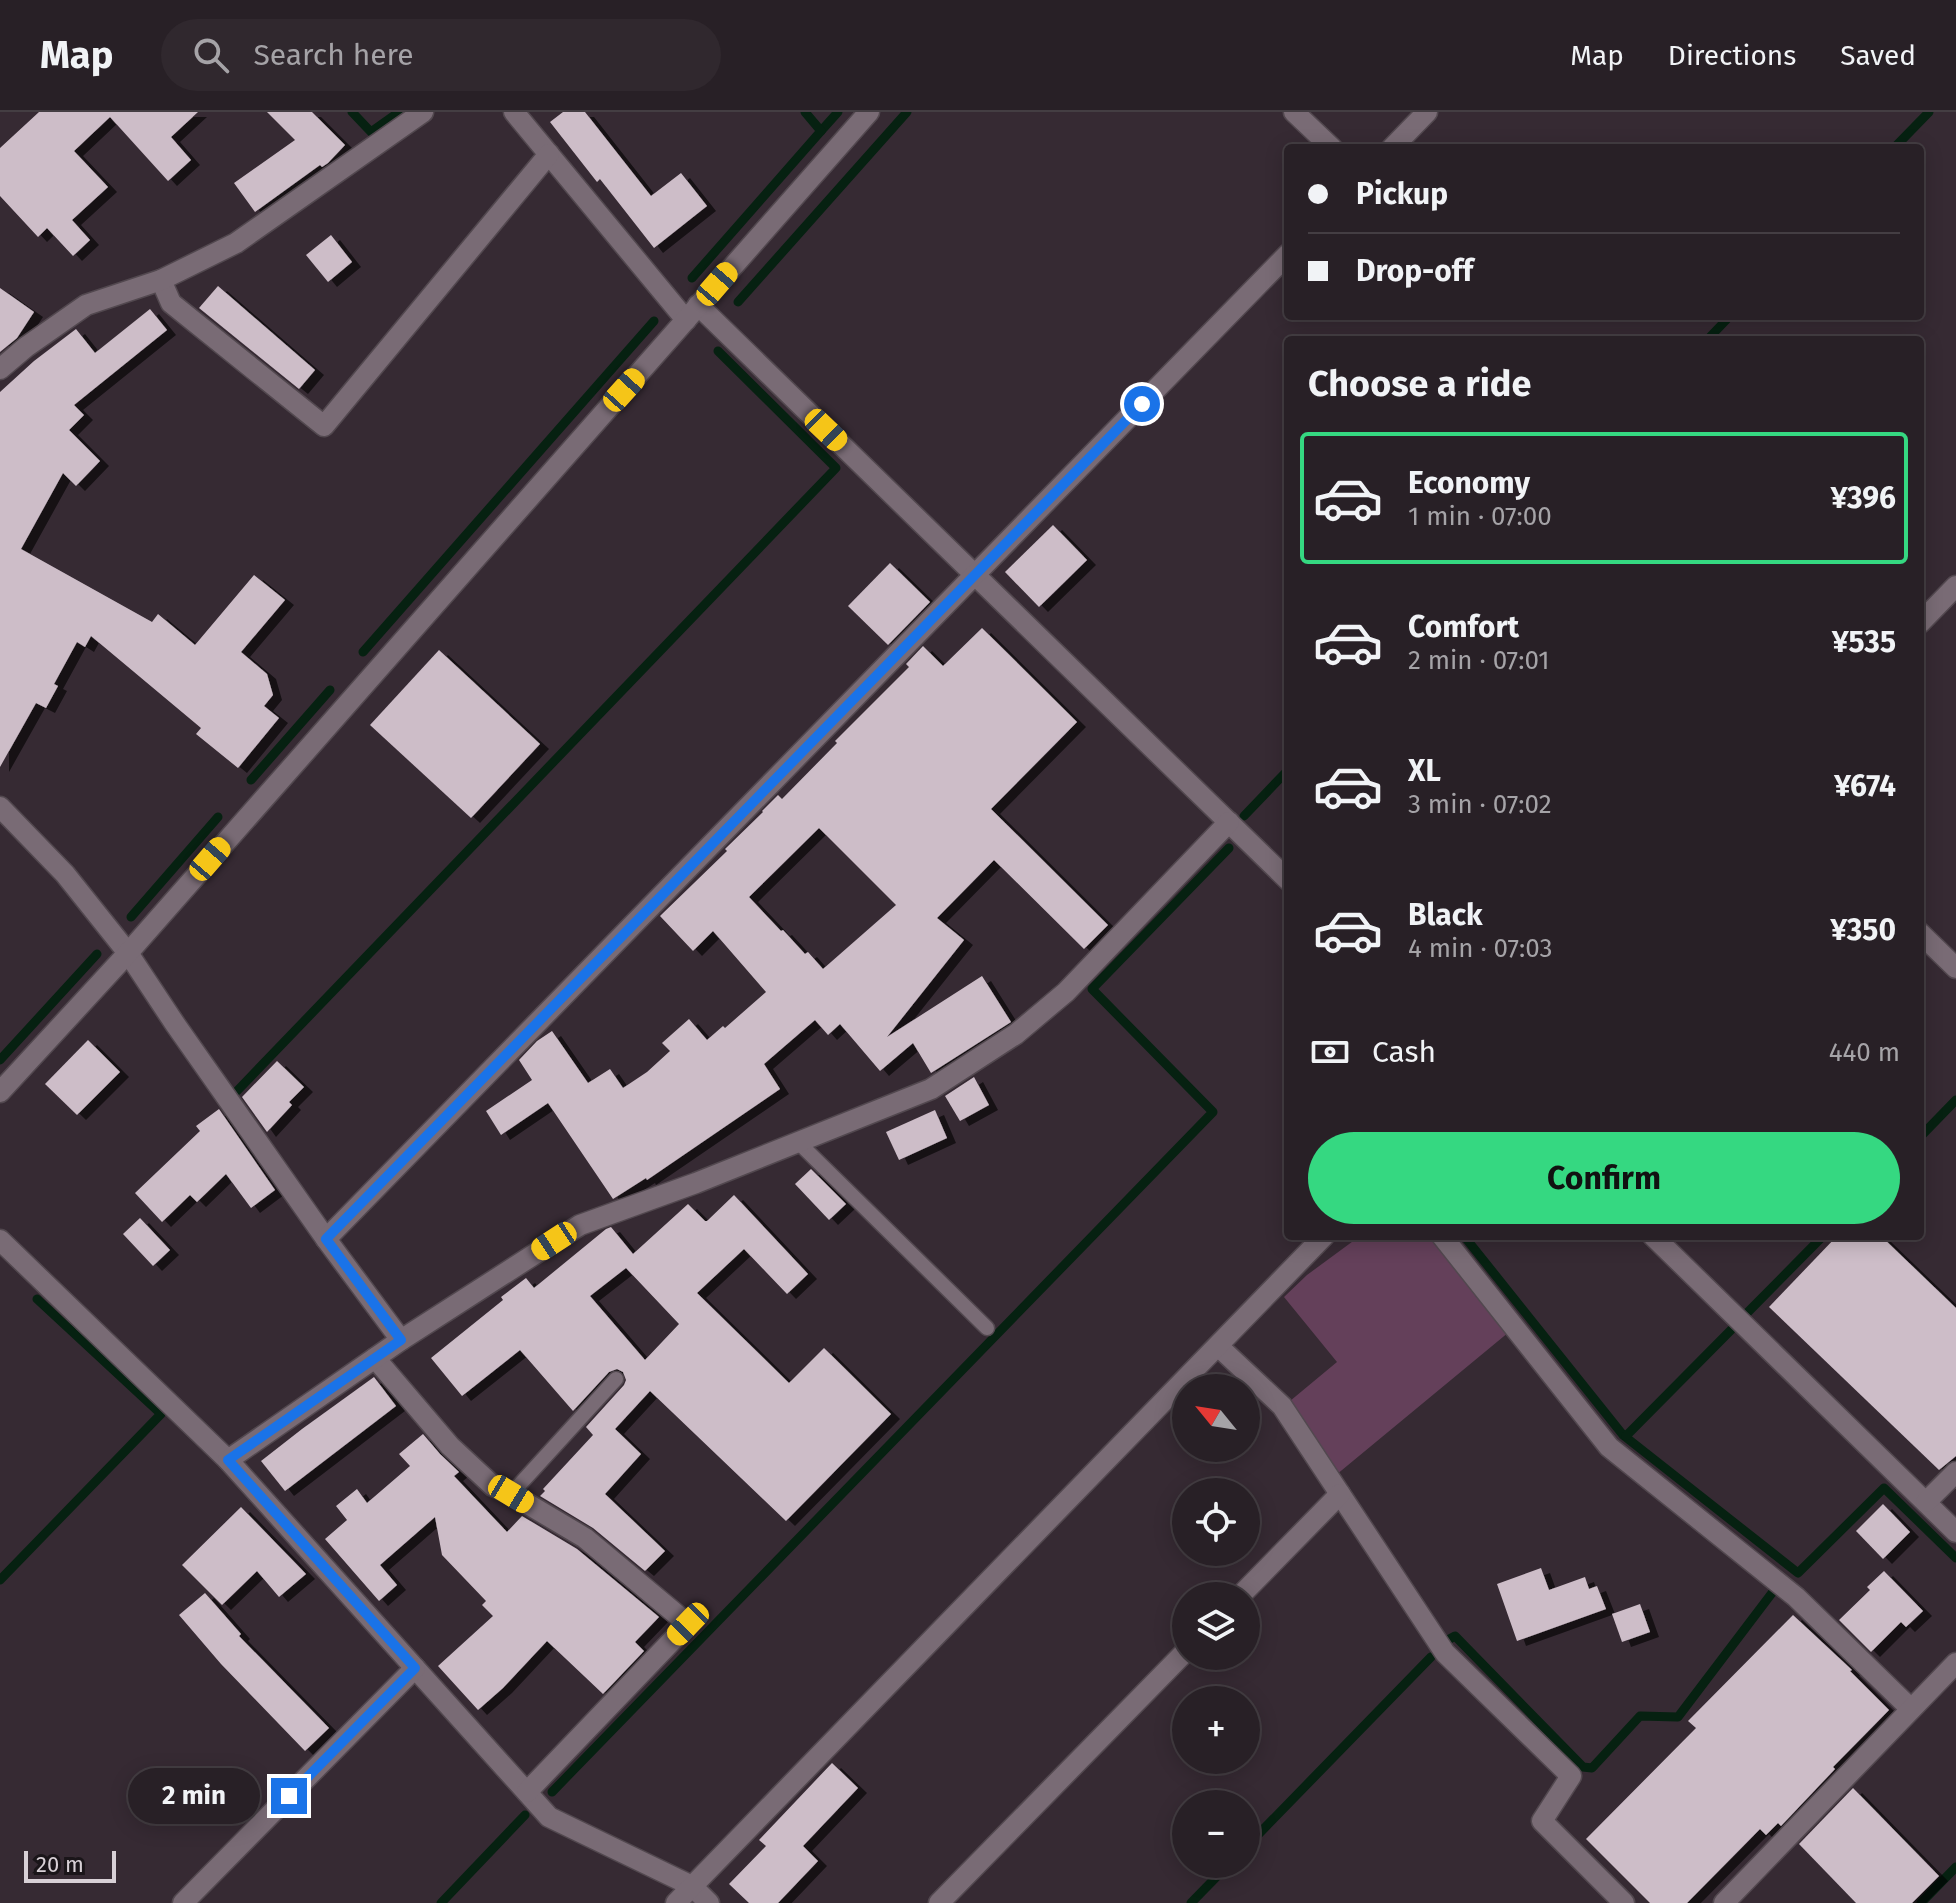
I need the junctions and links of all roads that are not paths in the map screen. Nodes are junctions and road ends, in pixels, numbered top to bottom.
1 (423, 112) edge
2 (514, 112) edge
3 (869, 112) edge
4 (1294, 112) edge
5 (1427, 112) edge
6 (1328, 144) edge
7 (1396, 144) edge
8 (549, 154) junction
9 (1284, 258) edge
10 (161, 280) junction
11 (692, 312) junction
12 (0, 369) edge
13 (975, 575) junction
14 (1956, 586) edge
15 (1924, 619) edge
16 (0, 807) edge
17 (1229, 822) junction
18 (1284, 876) edge
19 (1924, 937) edge
20 (128, 953) junction
21 (1956, 968) edge
22 (0, 1092) edge
23 (799, 1143) junction
24 (326, 1239) junction
25 (0, 1240) edge
26 (1320, 1240) edge
27 (1445, 1240) edge
28 (1657, 1240) edge
29 (987, 1328) dead end
30 (401, 1340) junction
31 (1218, 1346) junction
32 (375, 1358) junction
33 (616, 1379) dead end
34 (228, 1460) junction
35 (1956, 1472) edge
36 (511, 1494) junction
37 (1340, 1494) junction
38 (1926, 1502) junction
39 (1956, 1532) edge
40 (1254, 1582) edge
41 (1956, 1663) edge
42 (1172, 1665) edge
43 (415, 1668) junction
44 (1911, 1709) junction
45 (527, 1792) junction
46 (692, 1886) junction
47 (183, 1903) edge
48 (676, 1903) edge
49 (709, 1903) edge
50 (939, 1903) edge
51 (1624, 1903) edge
52 (1724, 1903) edge

1 - 10 street
2 - 8 street
3 - 11 street
4 - 6 street
5 - 7 street
8 - 10 street
8 - 11 street
9 - 13 street
10 - 12 street
11 - 13 street
11 - 20 street
13 - 17 street
13 - 24 street
14 - 15 street
16 - 20 street
17 - 18 street
17 - 23 street
19 - 21 street
20 - 22 street
20 - 24 street
23 - 29 lane
23 - 30 street
24 - 30 street
25 - 34 street
26 - 31 street
27 - 44 street
28 - 38 street
30 - 32 street
31 - 37 street
31 - 46 street
32 - 34 street
32 - 36 street
33 - 36 lane
34 - 43 street
35 - 38 street
36 - 45 street
37 - 40 street
37 - 51 street
38 - 39 street
41 - 44 street
42 - 50 street
43 - 45 street
43 - 47 street
44 - 52 street
45 - 46 street
46 - 48 street
46 - 49 street

